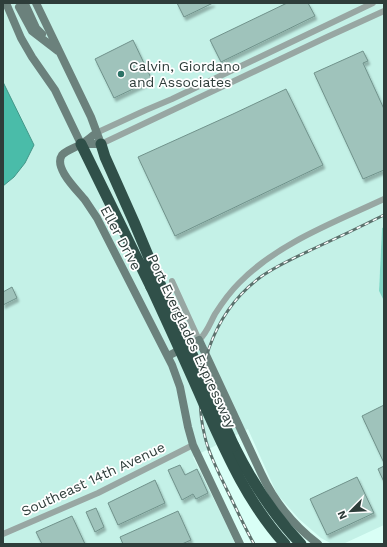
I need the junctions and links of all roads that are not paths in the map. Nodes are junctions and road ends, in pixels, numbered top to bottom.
1 (6, 3) edge
2 (36, 3) edge
3 (42, 3) edge
4 (373, 3) edge
5 (25, 5) edge
6 (384, 11) edge
7 (61, 53) junction
8 (96, 133) junction
9 (81, 144) junction
10 (100, 144) junction
11 (384, 199) edge
12 (172, 281) dead end
13 (156, 286) junction
14 (199, 340) junction
15 (168, 356) junction
16 (194, 445) junction
17 (3, 534) edge
18 (240, 544) edge
19 (285, 544) edge
20 (301, 544) edge
21 (318, 544) edge

1 - 9 street
2 - 7 street
3 - 7 street
4 - 8 street
5 - 7 street
5 - 7 street
6 - 10 street
7 - 8 street
8 - 9 street, Eller Drive
8 - 10 street
9 - 10 street, Eller Drive
9 - 13 highway, Port Everglades Expressway
9 - 15 street, Eller Drive
10 - 13 highway, Port Everglades Expressway
11 - 14 street
12 - 14 street
13 - 19 highway, Port Everglades Expressway, bridge
13 - 20 highway, Port Everglades Expressway, bridge
14 - 15 street
14 - 21 street
15 - 16 street, Eller Drive
16 - 17 street, Southeast 14th Avenue
16 - 18 street, Eller Drive

